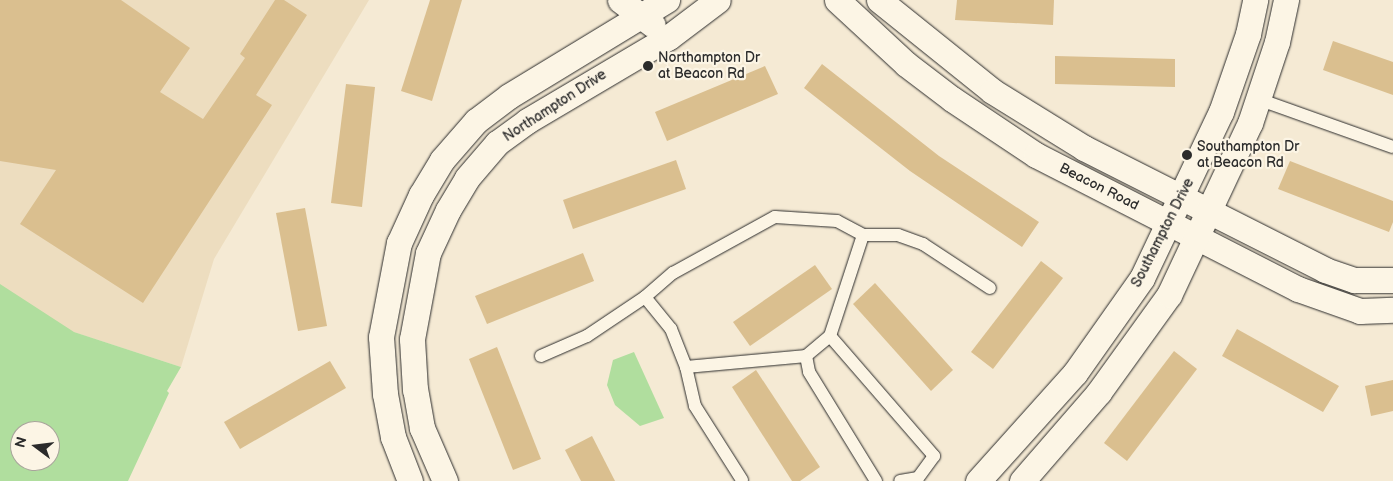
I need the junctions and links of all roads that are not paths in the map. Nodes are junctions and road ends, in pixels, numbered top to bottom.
1 (620, 0) edge
2 (667, 0) edge
3 (718, 0) edge
4 (837, 0) edge
5 (879, 0) edge
6 (1255, 0) edge
7 (1286, 0) edge
8 (642, 17) junction
9 (668, 37) junction
10 (1258, 99) junction
11 (1393, 147) edge
12 (1183, 197) junction
13 (1210, 210) junction
14 (1170, 224) junction
15 (863, 235) junction
16 (1198, 237) junction
17 (1393, 280) edge
18 (990, 288) dead end
19 (645, 297) junction
20 (1393, 310) edge
21 (830, 336) junction
22 (413, 355) junction
23 (382, 356) junction
24 (541, 356) dead end
25 (806, 356) junction
26 (686, 367) junction
27 (742, 480) dead end
28 (920, 480) edge
29 (410, 481) edge
30 (445, 481) edge
31 (876, 481) edge
32 (900, 481) edge
33 (978, 481) edge
34 (1022, 481) edge

1 - 8 street
2 - 8 street
3 - 9 street, Northampton Drive
4 - 14 street, Beacon Road
5 - 12 street, Beacon Road
6 - 12 street, Southampton Drive
7 - 10 street
8 - 9 street
8 - 23 street
9 - 22 street, Northampton Drive
10 - 11 lane
10 - 13 street
12 - 13 street, Beacon Road
12 - 14 street, Southampton Drive
13 - 16 street
13 - 17 street, Beacon Road
14 - 16 street, Beacon Road
14 - 33 street, Southampton Drive
15 - 18 lane
15 - 19 lane
15 - 21 lane
16 - 20 street, Beacon Road
16 - 34 street
19 - 24 lane
19 - 26 lane
21 - 25 lane
21 - 28 lane
22 - 23 street
22 - 30 street, Northampton Drive
23 - 29 street
25 - 26 lane
25 - 31 lane
26 - 27 lane
28 - 32 lane

